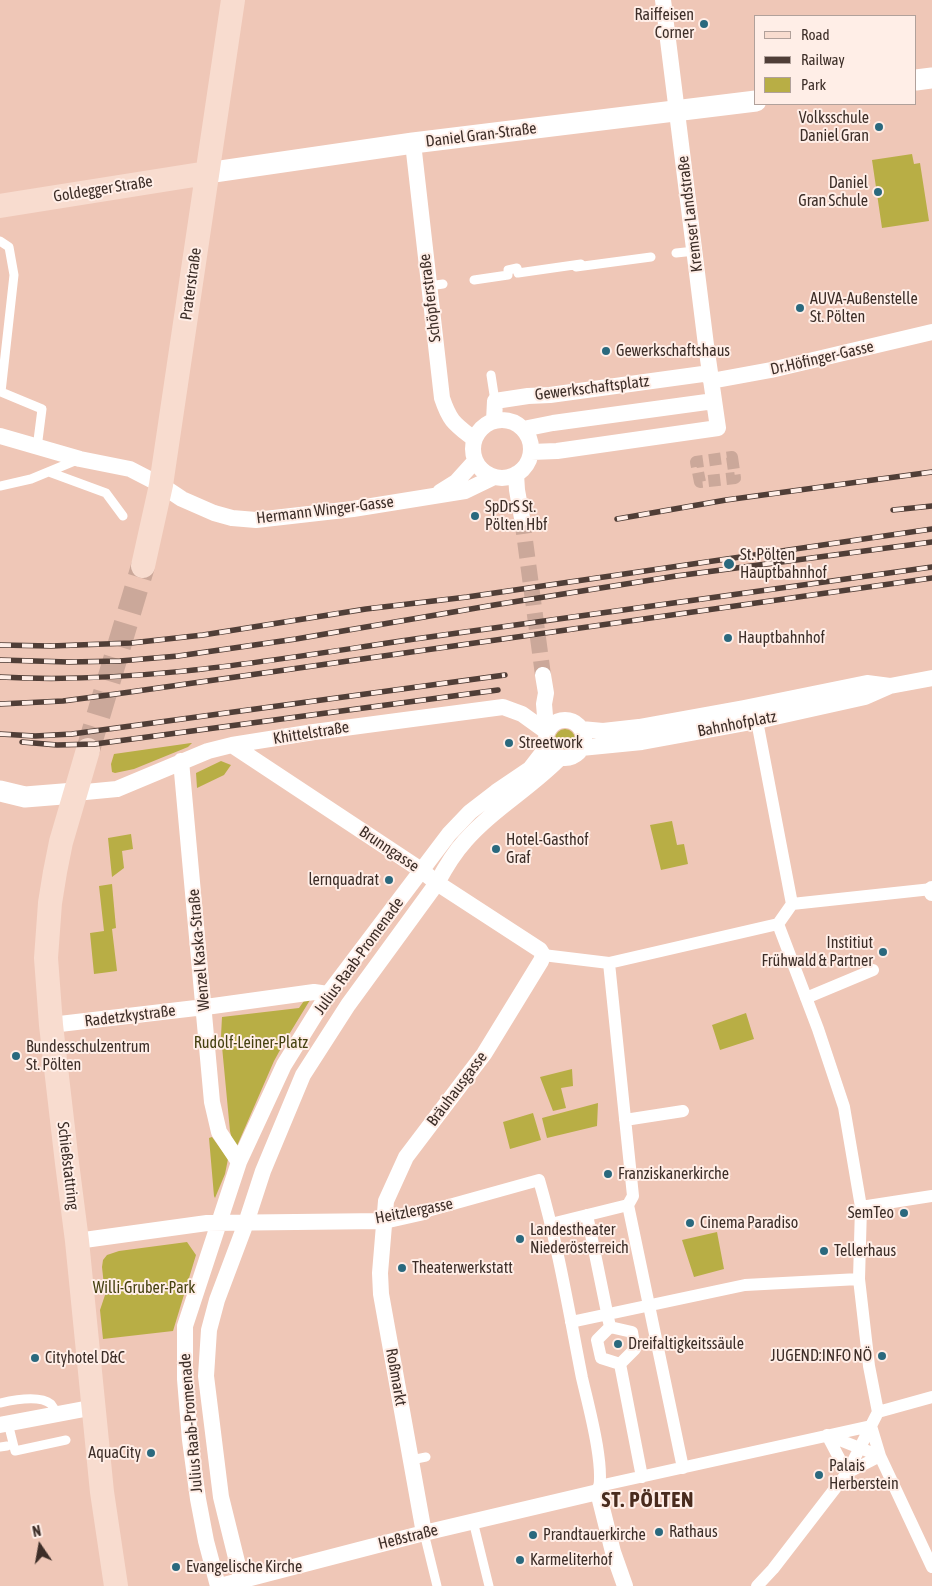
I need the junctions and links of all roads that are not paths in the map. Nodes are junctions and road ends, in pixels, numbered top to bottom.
1 (229, 0) edge
2 (664, 0) edge
3 (932, 78) edge
4 (917, 80) edge
5 (754, 101) edge
6 (678, 112) junction
7 (413, 143) junction
8 (207, 173) junction
9 (0, 206) edge
10 (0, 241) edge
11 (695, 251) junction
12 (676, 253) dead end
13 (650, 257) dead end
14 (583, 265) junction
15 (548, 271) dead end
16 (474, 280) dead end
17 (932, 332) edge
18 (491, 375) dead end
19 (710, 377) junction
20 (494, 401) junction
21 (714, 401) junction
22 (494, 421) junction
23 (523, 429) junction
24 (0, 436) edge
25 (474, 439) junction
26 (37, 448) junction
27 (531, 452) junction
28 (80, 458) junction
29 (476, 461) junction
30 (49, 472) junction
31 (516, 474) junction
32 (494, 477) junction
33 (0, 486) edge
34 (161, 486) junction
35 (434, 496) junction
36 (123, 516) dead end
37 (522, 518) tunnel mouth
38 (143, 566) tunnel mouth
39 (543, 675) tunnel mouth
40 (932, 678) edge
41 (890, 686) junction
42 (546, 694) junction
43 (566, 720) junction
44 (757, 721) junction
45 (581, 729) junction
46 (548, 736) junction
47 (232, 745) junction
48 (581, 748) junction
49 (88, 750) tunnel mouth
50 (561, 758) junction
51 (181, 761) junction
52 (0, 791) edge
53 (75, 793) junction
54 (421, 870) junction
55 (437, 883) junction
56 (932, 889) edge
57 (932, 893) edge
58 (792, 904) junction
59 (778, 924) junction
60 (542, 958) junction
61 (609, 964) junction
62 (873, 970) dead end
63 (328, 994) junction
64 (806, 998) junction
65 (204, 1007) junction
66 (51, 1025) junction
67 (683, 1111) dead end
68 (624, 1120) junction
69 (239, 1162) junction
70 (932, 1196) edge
71 (630, 1201) junction
72 (861, 1207) junction
73 (424, 1212) joint
74 (587, 1215) junction
75 (384, 1220) junction
76 (551, 1221) junction
77 (219, 1222) junction
78 (246, 1223) junction
79 (77, 1241) junction
80 (859, 1279) junction
81 (652, 1305) junction
82 (609, 1321) junction
83 (571, 1322) junction
84 (620, 1364) junction
85 (932, 1397) edge
86 (0, 1403) edge
87 (95, 1407) junction
88 (878, 1412) junction
89 (58, 1414) junction
90 (4, 1424) edge
91 (871, 1426) junction
92 (827, 1435) junction
93 (66, 1440) dead end
94 (859, 1448) junction
95 (880, 1456) junction
96 (689, 1467) junction
97 (847, 1473) junction
98 (642, 1477) junction
99 (599, 1489) junction
100 (473, 1521) junction
101 (424, 1533) junction
102 (932, 1567) edge
103 (242, 1584) edge
104 (116, 1586) edge
105 (219, 1586) edge
106 (437, 1586) edge
107 (489, 1586) edge
108 (625, 1586) edge
109 (757, 1586) edge

1 - 8 main road, Praterstraße
2 - 6 street, Kremser Landstraße
3 - 4 street
5 - 6 street, Daniel Gran-Straße
6 - 7 street, Daniel Gran-Straße
6 - 11 street, Kremser Landstraße
7 - 8 street, Daniel Gran-Straße
7 - 25 street, Schöpferstraße
8 - 9 main road, Goldegger Straße
8 - 34 main road, Praterstraße
10 - 26 lane
11 - 12 lane
11 - 19 street, Kremser Landstraße
13 - 14 lane
14 - 15 lane
14 - 16 lane
17 - 19 street, Dr.Höfinger-Gasse
18 - 20 lane
19 - 20 street, Gewerkschaftsplatz
19 - 21 street, Kremser Landstraße
20 - 22 street
21 - 23 street, Gewerkschaftsplatz
21 - 27 street, Kremser Landstraße
22 - 23 street
22 - 25 street
23 - 27 street
24 - 26 street, Hermann Winger-Gasse
25 - 29 street
26 - 28 street, Hermann Winger-Gasse
27 - 31 street
28 - 30 lane
28 - 34 street, Hermann Winger-Gasse
29 - 32 street
29 - 35 street, Hermann Winger-Gasse
30 - 33 lane
30 - 36 lane
31 - 32 street
31 - 37 street
32 - 35 street, Hermann Winger-Gasse
34 - 35 street, Hermann Winger-Gasse
34 - 38 main road, Praterstraße
39 - 42 street
40 - 41 street, Bahnhofplatz
41 - 44 street, Bahnhofplatz
41 - 45 street, Bahnhofplatz
42 - 43 street
42 - 46 street
43 - 45 street
43 - 46 street
44 - 48 street, Bahnhofplatz
44 - 58 street
45 - 48 street
46 - 47 street, Khittelstraße
46 - 50 street
46 - 54 street
47 - 51 street, Khittelstraße
47 - 54 street, Brunngasse
48 - 50 street
49 - 53 main road, Schießstattring
50 - 55 street
51 - 53 street, Khittelstraße
51 - 65 street, Wenzel Kaska-Straße
52 - 53 street
53 - 66 main road, Schießstattring
54 - 55 street, Brunngasse
54 - 63 street, Julius Raab-Promenade
55 - 60 street, Brunngasse
55 - 78 street, Julius Raab-Promenade
56 - 57 street
56 - 58 street
58 - 59 street
59 - 61 street
59 - 64 street
60 - 61 street
60 - 75 street, Bräuhausgasse
61 - 68 street
62 - 64 street
63 - 65 street, Radetzkystraße
63 - 69 street, Julius Raab-Promenade
64 - 72 street
65 - 66 street, Radetzkystraße
65 - 69 street, Wenzel Kaska-Straße
66 - 79 main road, Schießstattring
67 - 68 street
68 - 71 street
69 - 77 street, Julius Raab-Promenade
70 - 72 street
71 - 74 street
71 - 81 street
72 - 80 street
73 - 75 street, Heitzlergasse
73 - 76 street, Heitzlergasse
74 - 76 street
74 - 82 street
75 - 78 street, Heitzlergasse
75 - 101 street, Roßmarkt
76 - 83 street
77 - 78 street, Heitzlergasse
77 - 79 street, Heitzlergasse
77 - 105 street, Julius Raab-Promenade
78 - 103 street, Julius Raab-Promenade
79 - 87 main road, Schießstattring
80 - 81 street
80 - 88 street
81 - 82 street
81 - 96 street
82 - 83 street
82 - 84 street
82 - 84 street
83 - 99 street
84 - 98 street
85 - 88 street
86 - 89 lane
87 - 89 street
87 - 104 main road, Schießstattring
88 - 91 street
89 - 90 street
90 - 93 lane
91 - 92 street
91 - 94 street
91 - 95 street
92 - 94 street
92 - 96 street
92 - 97 street
94 - 95 street
94 - 97 street
95 - 97 street
95 - 102 street
96 - 98 street
97 - 109 street
98 - 99 street
99 - 100 street, Heßstraße
99 - 108 street
100 - 101 street, Heßstraße
100 - 107 lane
101 - 103 street, Heßstraße
101 - 106 lane
103 - 105 street, Heßstraße

